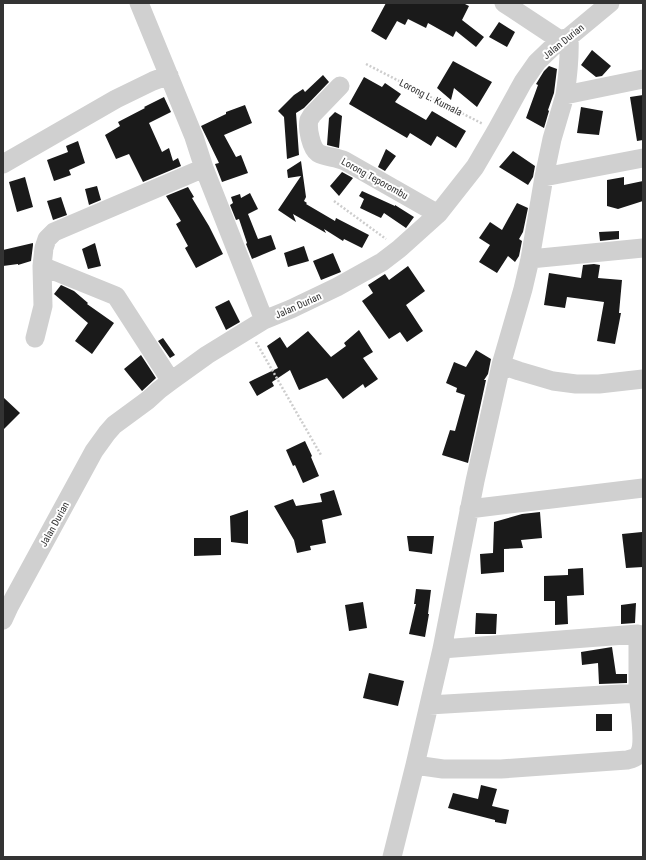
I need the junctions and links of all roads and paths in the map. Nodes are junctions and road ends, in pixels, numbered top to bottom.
1 (139, 3) edge
2 (504, 3) edge
3 (610, 3) edge
4 (564, 39) junction
5 (366, 64) dead end
6 (168, 76) junction
7 (643, 79) edge
8 (340, 86) dead end
9 (565, 95) junction
10 (496, 131) junction
11 (643, 158) edge
12 (3, 164) edge
13 (204, 168) junction
14 (544, 177) junction
15 (334, 201) dead end
16 (438, 214) junction
17 (643, 248) edge
18 (399, 249) junction
19 (530, 259) junction
20 (42, 266) junction
21 (257, 325) junction
22 (34, 338) dead end
23 (501, 365) junction
24 (643, 379) edge
25 (171, 381) junction
26 (321, 455) dead end
27 (643, 488) edge
28 (469, 509) junction
29 (3, 620) edge
30 (640, 634) edge
31 (442, 649) junction
32 (638, 693) junction
33 (429, 705) junction
34 (641, 755) edge
35 (415, 765) junction
36 (392, 857) edge

1 - 6 street
2 - 4 street
3 - 4 street, Jalan Durian
4 - 9 street
4 - 10 street, Jalan Durian
5 - 10 path, Lorong L. Kumala
6 - 12 street
6 - 13 street
7 - 9 street
8 - 16 street, Lorong Teporombu
9 - 14 street
10 - 16 street, Jalan Durian
11 - 14 street
13 - 20 street
13 - 21 street
14 - 19 street
15 - 18 path
16 - 18 street, Jalan Durian
17 - 19 street
18 - 21 street, Jalan Durian
19 - 23 street
20 - 22 street
20 - 25 street
21 - 25 street, Jalan Durian
21 - 26 path
23 - 24 street
23 - 28 street
25 - 29 street, Jalan Durian
27 - 28 street
28 - 31 street
30 - 31 street
30 - 32 street
31 - 33 street
32 - 33 street
32 - 34 street
33 - 35 street
34 - 35 street
35 - 36 street

